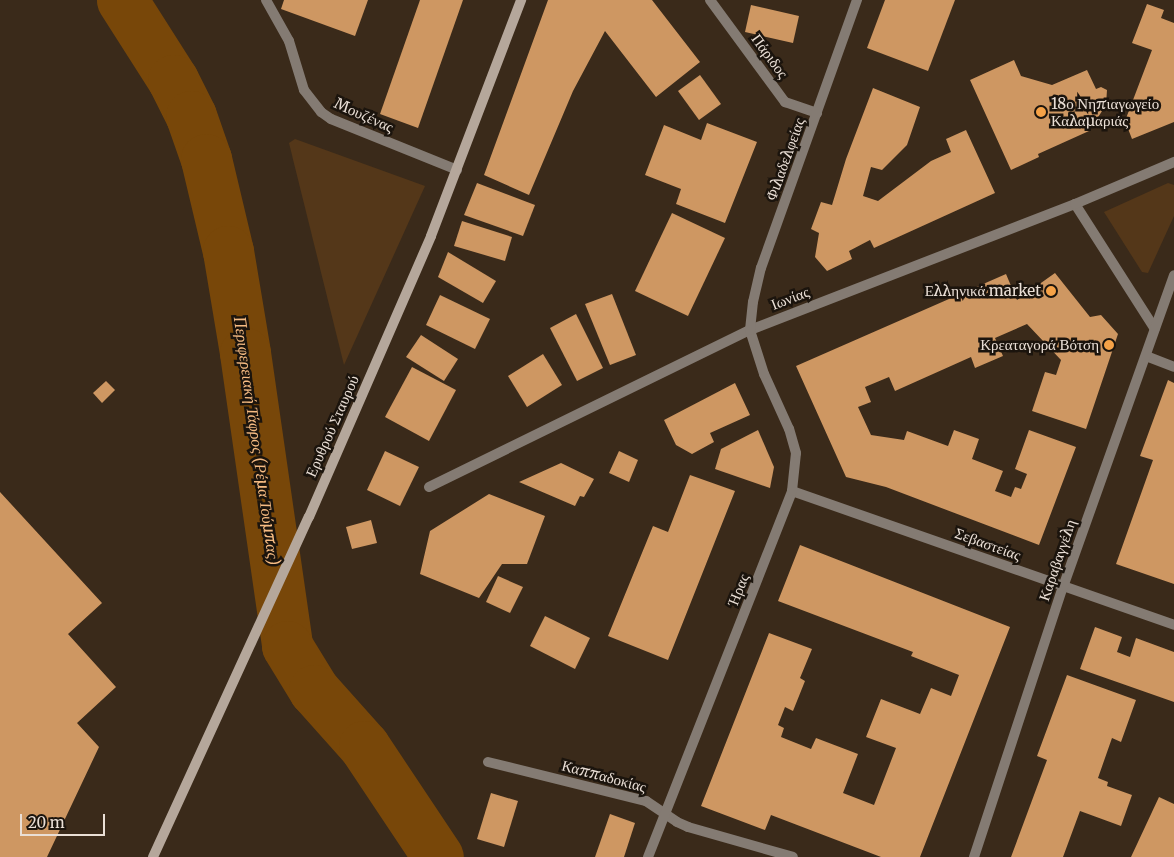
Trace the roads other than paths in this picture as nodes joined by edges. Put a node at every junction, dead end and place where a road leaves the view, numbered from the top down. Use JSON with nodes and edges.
{"nodes":[{"id":1,"x":266,"y":0,"type":"edge"},
{"id":2,"x":521,"y":0,"type":"edge"},
{"id":3,"x":710,"y":0,"type":"edge"},
{"id":4,"x":857,"y":0,"type":"edge"},
{"id":5,"x":817,"y":113,"type":"junction"},
{"id":6,"x":1174,"y":162,"type":"edge"},
{"id":7,"x":457,"y":170,"type":"junction"},
{"id":8,"x":1075,"y":204,"type":"junction"},
{"id":9,"x":1174,"y":275,"type":"edge"},
{"id":10,"x":1155,"y":329,"type":"junction"},
{"id":11,"x":750,"y":330,"type":"junction"},
{"id":12,"x":1146,"y":356,"type":"junction"},
{"id":13,"x":1174,"y":366,"type":"edge"},
{"id":14,"x":428,"y":487,"type":"dead end"},
{"id":15,"x":792,"y":491,"type":"junction"},
{"id":16,"x":1063,"y":587,"type":"junction"},
{"id":17,"x":1174,"y":625,"type":"edge"},
{"id":18,"x":488,"y":762,"type":"dead end"},
{"id":19,"x":664,"y":813,"type":"junction"},
{"id":20,"x":153,"y":857,"type":"edge"},
{"id":21,"x":648,"y":857,"type":"edge"},
{"id":22,"x":793,"y":857,"type":"edge"},
{"id":23,"x":974,"y":857,"type":"edge"}],
"edges":[{"from":1,"to":7,"type":"street","name":"Μουζένας"},
{"from":2,"to":7,"type":"street","name":"Ερυθρού Σταυρού"},
{"from":3,"to":5,"type":"street","name":"Πάριδος"},
{"from":4,"to":5,"type":"street","name":"Φιλαδελφείας"},
{"from":5,"to":11,"type":"street","name":"Φιλαδελφείας"},
{"from":6,"to":8,"type":"street","name":"Ιωνίας"},
{"from":7,"to":20,"type":"street","name":"Ερυθρού Σταυρού"},
{"from":8,"to":10,"type":"street"},
{"from":8,"to":11,"type":"street","name":"Ιωνίας"},
{"from":9,"to":10,"type":"street","name":"Καραβαγγέλη"},
{"from":10,"to":12,"type":"street","name":"Καραβαγγέλη"},
{"from":11,"to":14,"type":"street","name":"Ιωνίας"},
{"from":11,"to":15,"type":"street","name":"Ήρας"},
{"from":12,"to":13,"type":"street"},
{"from":12,"to":16,"type":"street","name":"Καραβαγγέλη"},
{"from":15,"to":16,"type":"street","name":"Σεβαστείας"},
{"from":15,"to":19,"type":"street","name":"Ήρας"},
{"from":16,"to":17,"type":"street","name":"Σεβαστείας"},
{"from":16,"to":23,"type":"street","name":"Καραβαγγέλη"},
{"from":18,"to":19,"type":"street","name":"Καππαδοκίας"},
{"from":19,"to":21,"type":"street","name":"Ήρας"},
{"from":19,"to":22,"type":"street","name":"Καππαδοκίας"}]}
